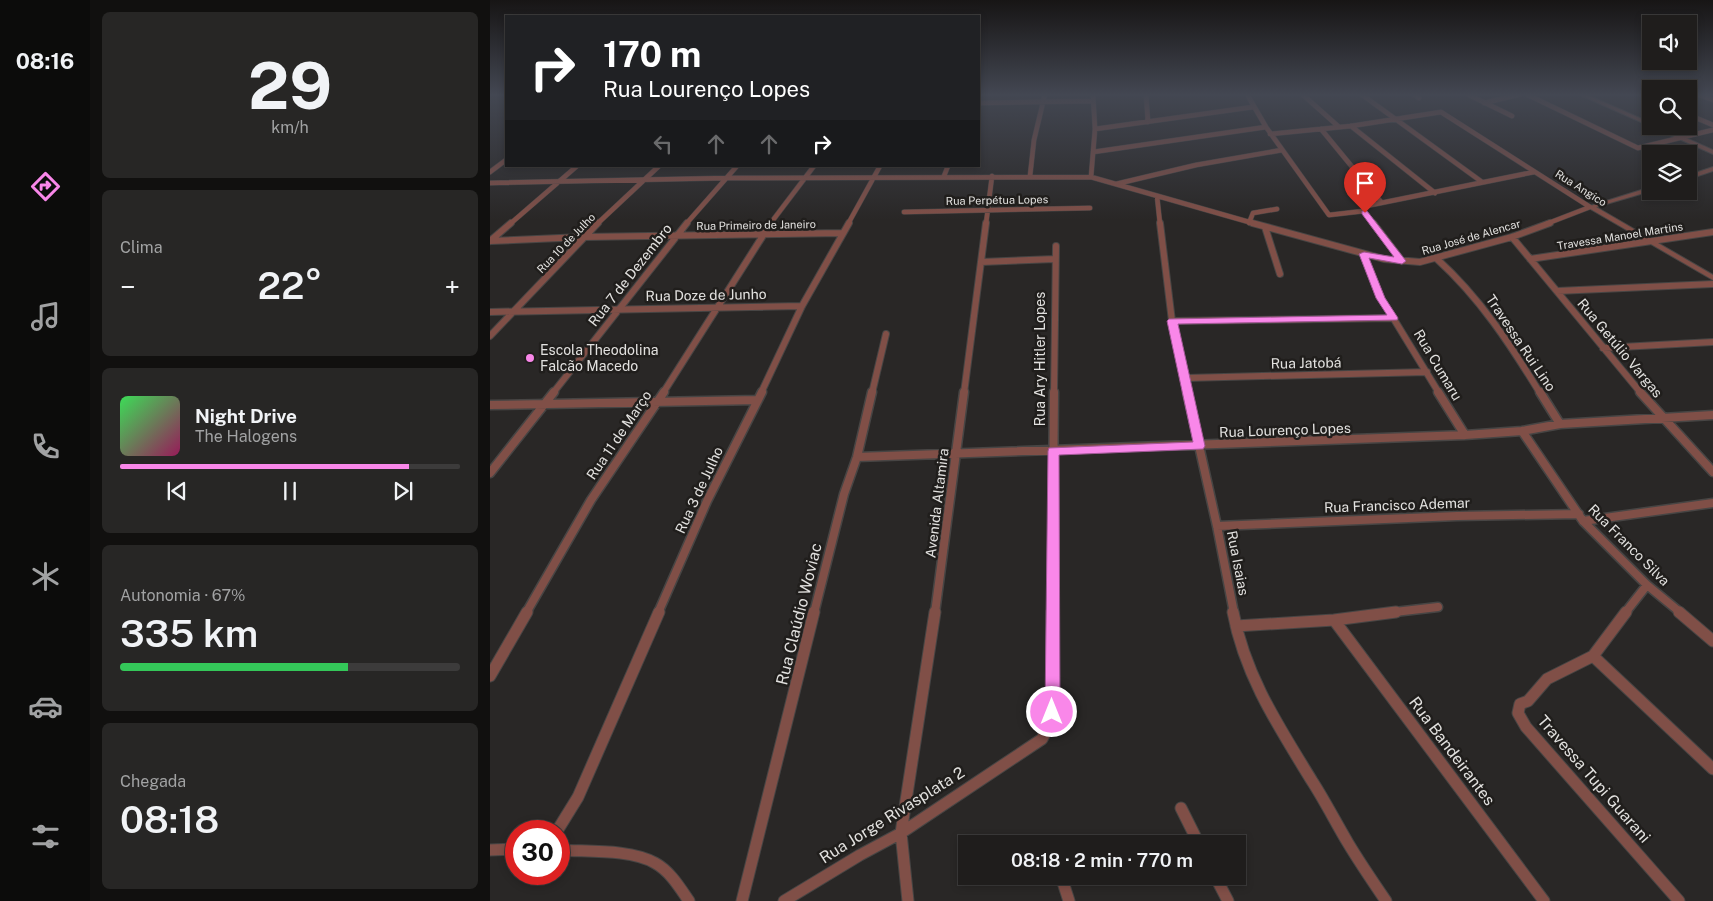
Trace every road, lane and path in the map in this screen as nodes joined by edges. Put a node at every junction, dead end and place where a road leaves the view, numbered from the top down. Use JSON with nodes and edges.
{"nodes":[{"id":1,"x":1035,"y":136,"type":"edge"},
{"id":2,"x":1095,"y":136,"type":"edge"},
{"id":3,"x":1204,"y":136,"type":"edge"},
{"id":4,"x":1272,"y":136,"type":"edge"},
{"id":5,"x":1327,"y":136,"type":"edge"},
{"id":6,"x":1364,"y":136,"type":"edge"},
{"id":7,"x":1420,"y":136,"type":"edge"},
{"id":8,"x":1478,"y":136,"type":"edge"},
{"id":9,"x":1613,"y":136,"type":"edge"},
{"id":10,"x":1676,"y":136,"type":"edge"},
{"id":11,"x":1688,"y":136,"type":"edge"},
{"id":12,"x":1680,"y":138,"type":"junction"},
{"id":13,"x":1282,"y":150,"type":"junction"},
{"id":14,"x":1094,"y":152,"type":"junction"},
{"id":15,"x":1713,"y":152,"type":"edge"},
{"id":16,"x":505,"y":161,"type":"edge"},
{"id":17,"x":576,"y":167,"type":"edge"},
{"id":18,"x":658,"y":167,"type":"edge"},
{"id":19,"x":736,"y":167,"type":"edge"},
{"id":20,"x":813,"y":167,"type":"edge"},
{"id":21,"x":879,"y":167,"type":"edge"},
{"id":22,"x":948,"y":167,"type":"edge"},
{"id":23,"x":1712,"y":170,"type":"edge"},
{"id":24,"x":490,"y":172,"type":"edge"},
{"id":25,"x":1534,"y":172,"type":"junction"},
{"id":26,"x":1697,"y":175,"type":"edge"},
{"id":27,"x":944,"y":176,"type":"junction"},
{"id":28,"x":992,"y":176,"type":"junction"},
{"id":29,"x":1030,"y":176,"type":"junction"},
{"id":30,"x":806,"y":177,"type":"junction"},
{"id":31,"x":873,"y":177,"type":"junction"},
{"id":32,"x":1091,"y":177,"type":"junction"},
{"id":33,"x":727,"y":178,"type":"junction"},
{"id":34,"x":645,"y":180,"type":"junction"},
{"id":35,"x":559,"y":182,"type":"junction"},
{"id":36,"x":1482,"y":182,"type":"junction"},
{"id":37,"x":490,"y":183,"type":"edge"},
{"id":38,"x":1116,"y":184,"type":"junction"},
{"id":39,"x":1642,"y":191,"type":"edge"},
{"id":40,"x":1435,"y":193,"type":"junction"},
{"id":41,"x":1157,"y":196,"type":"junction"},
{"id":42,"x":1381,"y":202,"type":"junction"},
{"id":43,"x":1590,"y":207,"type":"junction"},
{"id":44,"x":1090,"y":208,"type":"dead end"},
{"id":45,"x":1277,"y":209,"type":"dead end"},
{"id":46,"x":986,"y":211,"type":"junction"},
{"id":47,"x":1364,"y":211,"type":"junction"},
{"id":48,"x":904,"y":212,"type":"dead end"},
{"id":49,"x":1248,"y":223,"type":"junction"},
{"id":50,"x":1265,"y":227,"type":"junction"},
{"id":51,"x":1713,"y":232,"type":"edge"},
{"id":52,"x":842,"y":233,"type":"junction"},
{"id":53,"x":676,"y":235,"type":"junction"},
{"id":54,"x":761,"y":235,"type":"junction"},
{"id":55,"x":583,"y":237,"type":"junction"},
{"id":56,"x":1512,"y":237,"type":"junction"},
{"id":57,"x":1647,"y":240,"type":"junction"},
{"id":58,"x":490,"y":241,"type":"edge"},
{"id":59,"x":1056,"y":246,"type":"dead end"},
{"id":60,"x":1364,"y":254,"type":"junction"},
{"id":61,"x":1055,"y":259,"type":"junction"},
{"id":62,"x":1437,"y":259,"type":"junction"},
{"id":63,"x":1530,"y":259,"type":"junction"},
{"id":64,"x":1402,"y":261,"type":"junction"},
{"id":65,"x":981,"y":262,"type":"junction"},
{"id":66,"x":1280,"y":274,"type":"dead end"},
{"id":67,"x":1713,"y":278,"type":"edge"},
{"id":68,"x":1713,"y":284,"type":"edge"},
{"id":69,"x":1556,"y":291,"type":"junction"},
{"id":70,"x":716,"y":306,"type":"junction"},
{"id":71,"x":802,"y":306,"type":"junction"},
{"id":72,"x":618,"y":309,"type":"junction"},
{"id":73,"x":515,"y":311,"type":"junction"},
{"id":74,"x":490,"y":312,"type":"edge"},
{"id":75,"x":1393,"y":318,"type":"junction"},
{"id":76,"x":1172,"y":321,"type":"junction"},
{"id":77,"x":886,"y":334,"type":"dead end"},
{"id":78,"x":490,"y":336,"type":"edge"},
{"id":79,"x":1713,"y":342,"type":"edge"},
{"id":80,"x":1603,"y":348,"type":"junction"},
{"id":81,"x":1427,"y":372,"type":"junction"},
{"id":82,"x":1186,"y":378,"type":"junction"},
{"id":83,"x":758,"y":400,"type":"junction"},
{"id":84,"x":657,"y":402,"type":"junction"},
{"id":85,"x":490,"y":404,"type":"edge"},
{"id":86,"x":543,"y":404,"type":"junction"},
{"id":87,"x":1713,"y":415,"type":"edge"},
{"id":88,"x":1663,"y":418,"type":"junction"},
{"id":89,"x":1560,"y":424,"type":"junction"},
{"id":90,"x":1522,"y":431,"type":"junction"},
{"id":91,"x":1465,"y":435,"type":"junction"},
{"id":92,"x":1199,"y":446,"type":"junction"},
{"id":93,"x":1053,"y":451,"type":"junction"},
{"id":94,"x":957,"y":452,"type":"junction"},
{"id":95,"x":857,"y":457,"type":"junction"},
{"id":96,"x":1713,"y":472,"type":"edge"},
{"id":97,"x":490,"y":473,"type":"edge"},
{"id":98,"x":1713,"y":503,"type":"edge"},
{"id":99,"x":1581,"y":518,"type":"junction"},
{"id":100,"x":1217,"y":526,"type":"junction"},
{"id":101,"x":1647,"y":585,"type":"junction"},
{"id":102,"x":1438,"y":607,"type":"dead end"},
{"id":103,"x":1334,"y":620,"type":"junction"},
{"id":104,"x":1236,"y":626,"type":"junction"},
{"id":105,"x":1713,"y":641,"type":"edge"},
{"id":106,"x":1593,"y":656,"type":"junction"},
{"id":107,"x":490,"y":676,"type":"edge"},
{"id":108,"x":1042,"y":739,"type":"joint"},
{"id":109,"x":1713,"y":769,"type":"edge"},
{"id":110,"x":1181,"y":808,"type":"dead end"},
{"id":111,"x":564,"y":820,"type":"edge"},
{"id":112,"x":901,"y":833,"type":"junction"},
{"id":113,"x":1194,"y":835,"type":"edge"},
{"id":114,"x":505,"y":849,"type":"edge"},
{"id":115,"x":490,"y":850,"type":"edge"},
{"id":116,"x":570,"y":851,"type":"edge"},
{"id":117,"x":1064,"y":885,"type":"edge"},
{"id":118,"x":1220,"y":885,"type":"edge"},
{"id":119,"x":689,"y":901,"type":"edge"},
{"id":120,"x":742,"y":901,"type":"edge"},
{"id":121,"x":784,"y":901,"type":"edge"},
{"id":122,"x":908,"y":901,"type":"edge"},
{"id":123,"x":1069,"y":901,"type":"edge"},
{"id":124,"x":1228,"y":901,"type":"edge"},
{"id":125,"x":1386,"y":901,"type":"edge"},
{"id":126,"x":1544,"y":901,"type":"edge"},
{"id":127,"x":1679,"y":901,"type":"edge"}],
"edges":[{"from":1,"to":29,"type":"street"},
{"from":2,"to":14,"type":"street"},
{"from":3,"to":14,"type":"street"},
{"from":4,"to":13,"type":"street"},
{"from":5,"to":42,"type":"street"},
{"from":6,"to":40,"type":"street"},
{"from":7,"to":36,"type":"street"},
{"from":8,"to":25,"type":"street","name":"Rua Angico"},
{"from":9,"to":12,"type":"street"},
{"from":10,"to":12,"type":"street"},
{"from":11,"to":12,"type":"street"},
{"from":12,"to":15,"type":"street"},
{"from":13,"to":38,"type":"street"},
{"from":13,"to":47,"type":"street"},
{"from":14,"to":32,"type":"street"},
{"from":16,"to":24,"type":"street"},
{"from":17,"to":35,"type":"street"},
{"from":18,"to":34,"type":"street","name":"Rua 10 de Julho"},
{"from":19,"to":33,"type":"street","name":"Rua 7 de Dezembro"},
{"from":20,"to":30,"type":"street","name":"Rua 11 de Março"},
{"from":21,"to":31,"type":"street","name":"Rua 3 de Julho"},
{"from":22,"to":27,"type":"street"},
{"from":23,"to":26,"type":"street"},
{"from":25,"to":36,"type":"street"},
{"from":25,"to":43,"type":"street","name":"Rua Angico"},
{"from":27,"to":28,"type":"street","name":"Rua José de Alencar"},
{"from":27,"to":31,"type":"street","name":"Rua José de Alencar"},
{"from":28,"to":29,"type":"street","name":"Rua José de Alencar"},
{"from":28,"to":46,"type":"street","name":"Avenida Altamira"},
{"from":29,"to":32,"type":"street","name":"Rua José de Alencar"},
{"from":30,"to":31,"type":"street","name":"Rua José de Alencar"},
{"from":30,"to":33,"type":"street","name":"Rua José de Alencar"},
{"from":30,"to":54,"type":"street","name":"Rua 11 de Março"},
{"from":31,"to":52,"type":"street","name":"Rua 3 de Julho"},
{"from":32,"to":38,"type":"street","name":"Rua José de Alencar"},
{"from":33,"to":34,"type":"street","name":"Rua José de Alencar"},
{"from":33,"to":53,"type":"street","name":"Rua 7 de Dezembro"},
{"from":34,"to":35,"type":"street","name":"Rua José de Alencar"},
{"from":34,"to":55,"type":"street","name":"Rua 10 de Julho"},
{"from":35,"to":37,"type":"street","name":"Rua José de Alencar"},
{"from":35,"to":58,"type":"street"},
{"from":36,"to":40,"type":"street"},
{"from":38,"to":41,"type":"street","name":"Rua José de Alencar"},
{"from":39,"to":43,"type":"street","name":"Rua José de Alencar"},
{"from":40,"to":42,"type":"street"},
{"from":41,"to":49,"type":"street","name":"Rua José de Alencar"},
{"from":41,"to":76,"type":"street","name":"Rua Isaias"},
{"from":42,"to":47,"type":"street"},
{"from":43,"to":56,"type":"street","name":"Rua José de Alencar"},
{"from":43,"to":57,"type":"street","name":"Rua Angico"},
{"from":44,"to":46,"type":"street","name":"Rua Perpétua Lopes"},
{"from":45,"to":49,"type":"street"},
{"from":46,"to":48,"type":"street","name":"Rua Perpétua Lopes"},
{"from":46,"to":65,"type":"street","name":"Avenida Altamira"},
{"from":47,"to":64,"type":"street"},
{"from":49,"to":50,"type":"street","name":"Rua José de Alencar"},
{"from":50,"to":60,"type":"street","name":"Rua José de Alencar"},
{"from":50,"to":66,"type":"street"},
{"from":51,"to":57,"type":"street","name":"Travessa Manoel Martins"},
{"from":52,"to":54,"type":"street","name":"Rua Primeiro de Janeiro"},
{"from":52,"to":71,"type":"street","name":"Rua 3 de Julho"},
{"from":53,"to":54,"type":"street","name":"Rua Primeiro de Janeiro"},
{"from":53,"to":55,"type":"street","name":"Rua Primeiro de Janeiro"},
{"from":53,"to":72,"type":"street","name":"Rua 7 de Dezembro"},
{"from":54,"to":70,"type":"street","name":"Rua 11 de Março"},
{"from":55,"to":58,"type":"street","name":"Rua Primeiro de Janeiro"},
{"from":55,"to":73,"type":"street","name":"Rua 10 de Julho"},
{"from":56,"to":62,"type":"street","name":"Rua José de Alencar"},
{"from":56,"to":63,"type":"street","name":"Rua Getúlio Vargas"},
{"from":57,"to":63,"type":"street","name":"Travessa Manoel Martins"},
{"from":57,"to":67,"type":"street","name":"Rua Angico"},
{"from":59,"to":61,"type":"street","name":"Rua Ary Hitler Lopes"},
{"from":60,"to":64,"type":"street","name":"Rua José de Alencar"},
{"from":60,"to":75,"type":"street","name":"Rua Cumaru"},
{"from":61,"to":65,"type":"street"},
{"from":61,"to":93,"type":"street","name":"Rua Ary Hitler Lopes"},
{"from":62,"to":64,"type":"street","name":"Rua José de Alencar"},
{"from":62,"to":89,"type":"street","name":"Travessa Rui Lino"},
{"from":63,"to":69,"type":"street","name":"Rua Getúlio Vargas"},
{"from":65,"to":94,"type":"street","name":"Avenida Altamira"},
{"from":68,"to":69,"type":"street"},
{"from":69,"to":80,"type":"street","name":"Rua Getúlio Vargas"},
{"from":70,"to":71,"type":"street","name":"Rua Doze de Junho"},
{"from":70,"to":72,"type":"street","name":"Rua Doze de Junho"},
{"from":70,"to":84,"type":"street","name":"Rua 11 de Março"},
{"from":71,"to":83,"type":"street","name":"Rua 3 de Julho"},
{"from":72,"to":73,"type":"street","name":"Rua Doze de Junho"},
{"from":72,"to":86,"type":"street","name":"Rua 7 de Dezembro"},
{"from":73,"to":74,"type":"street","name":"Rua Doze de Junho"},
{"from":73,"to":78,"type":"street","name":"Rua 10 de Julho"},
{"from":75,"to":76,"type":"street"},
{"from":75,"to":81,"type":"street","name":"Rua Cumaru"},
{"from":76,"to":82,"type":"street","name":"Rua Isaias"},
{"from":77,"to":95,"type":"street","name":"Rua Claúdio Woviac"},
{"from":79,"to":80,"type":"street"},
{"from":80,"to":88,"type":"street","name":"Rua Getúlio Vargas"},
{"from":81,"to":82,"type":"street","name":"Rua Jatobá"},
{"from":81,"to":91,"type":"street","name":"Rua Cumaru"},
{"from":82,"to":92,"type":"street","name":"Rua Isaias"},
{"from":83,"to":84,"type":"street"},
{"from":83,"to":111,"type":"street","name":"Rua 3 de Julho"},
{"from":84,"to":86,"type":"street"},
{"from":84,"to":107,"type":"street","name":"Rua 11 de Março"},
{"from":85,"to":86,"type":"street"},
{"from":86,"to":97,"type":"street","name":"Rua 7 de Dezembro"},
{"from":87,"to":88,"type":"street","name":"Rua Lourenço Lopes"},
{"from":88,"to":89,"type":"street","name":"Rua Lourenço Lopes"},
{"from":88,"to":96,"type":"street","name":"Rua Getúlio Vargas"},
{"from":89,"to":90,"type":"street","name":"Rua Lourenço Lopes"},
{"from":90,"to":91,"type":"street","name":"Rua Lourenço Lopes"},
{"from":90,"to":99,"type":"street","name":"Rua Franco Silva"},
{"from":91,"to":92,"type":"street","name":"Rua Lourenço Lopes"},
{"from":92,"to":93,"type":"street","name":"Rua Lourenço Lopes"},
{"from":92,"to":100,"type":"street","name":"Rua Isaias"},
{"from":93,"to":94,"type":"street","name":"Rua Lourenço Lopes"},
{"from":93,"to":108,"type":"street","name":"Rua Ary Hitler Lopes"},
{"from":94,"to":95,"type":"street","name":"Rua Lourenço Lopes"},
{"from":94,"to":112,"type":"street","name":"Avenida Altamira"},
{"from":95,"to":120,"type":"street","name":"Rua Claúdio Woviac"},
{"from":98,"to":99,"type":"street","name":"Rua Francisco Ademar"},
{"from":99,"to":100,"type":"street","name":"Rua Francisco Ademar"},
{"from":99,"to":101,"type":"street","name":"Rua Franco Silva"},
{"from":100,"to":104,"type":"street","name":"Rua Isaias"},
{"from":101,"to":105,"type":"street","name":"Rua Franco Silva"},
{"from":101,"to":106,"type":"street"},
{"from":102,"to":103,"type":"street"},
{"from":103,"to":104,"type":"street"},
{"from":103,"to":126,"type":"street","name":"Rua Bandeirantes"},
{"from":104,"to":125,"type":"street","name":"Rua Isaias"},
{"from":106,"to":109,"type":"street"},
{"from":106,"to":127,"type":"street","name":"Travessa Tupi Guarani"},
{"from":108,"to":112,"type":"street","name":"Rua Jorge Rivasplata 2"},
{"from":110,"to":113,"type":"street"},
{"from":112,"to":121,"type":"street","name":"Rua Jorge Rivasplata 2"},
{"from":112,"to":122,"type":"street","name":"Avenida Altamira"},
{"from":114,"to":115,"type":"street"},
{"from":116,"to":119,"type":"street"},
{"from":117,"to":123,"type":"street"},
{"from":118,"to":124,"type":"street"}]}
